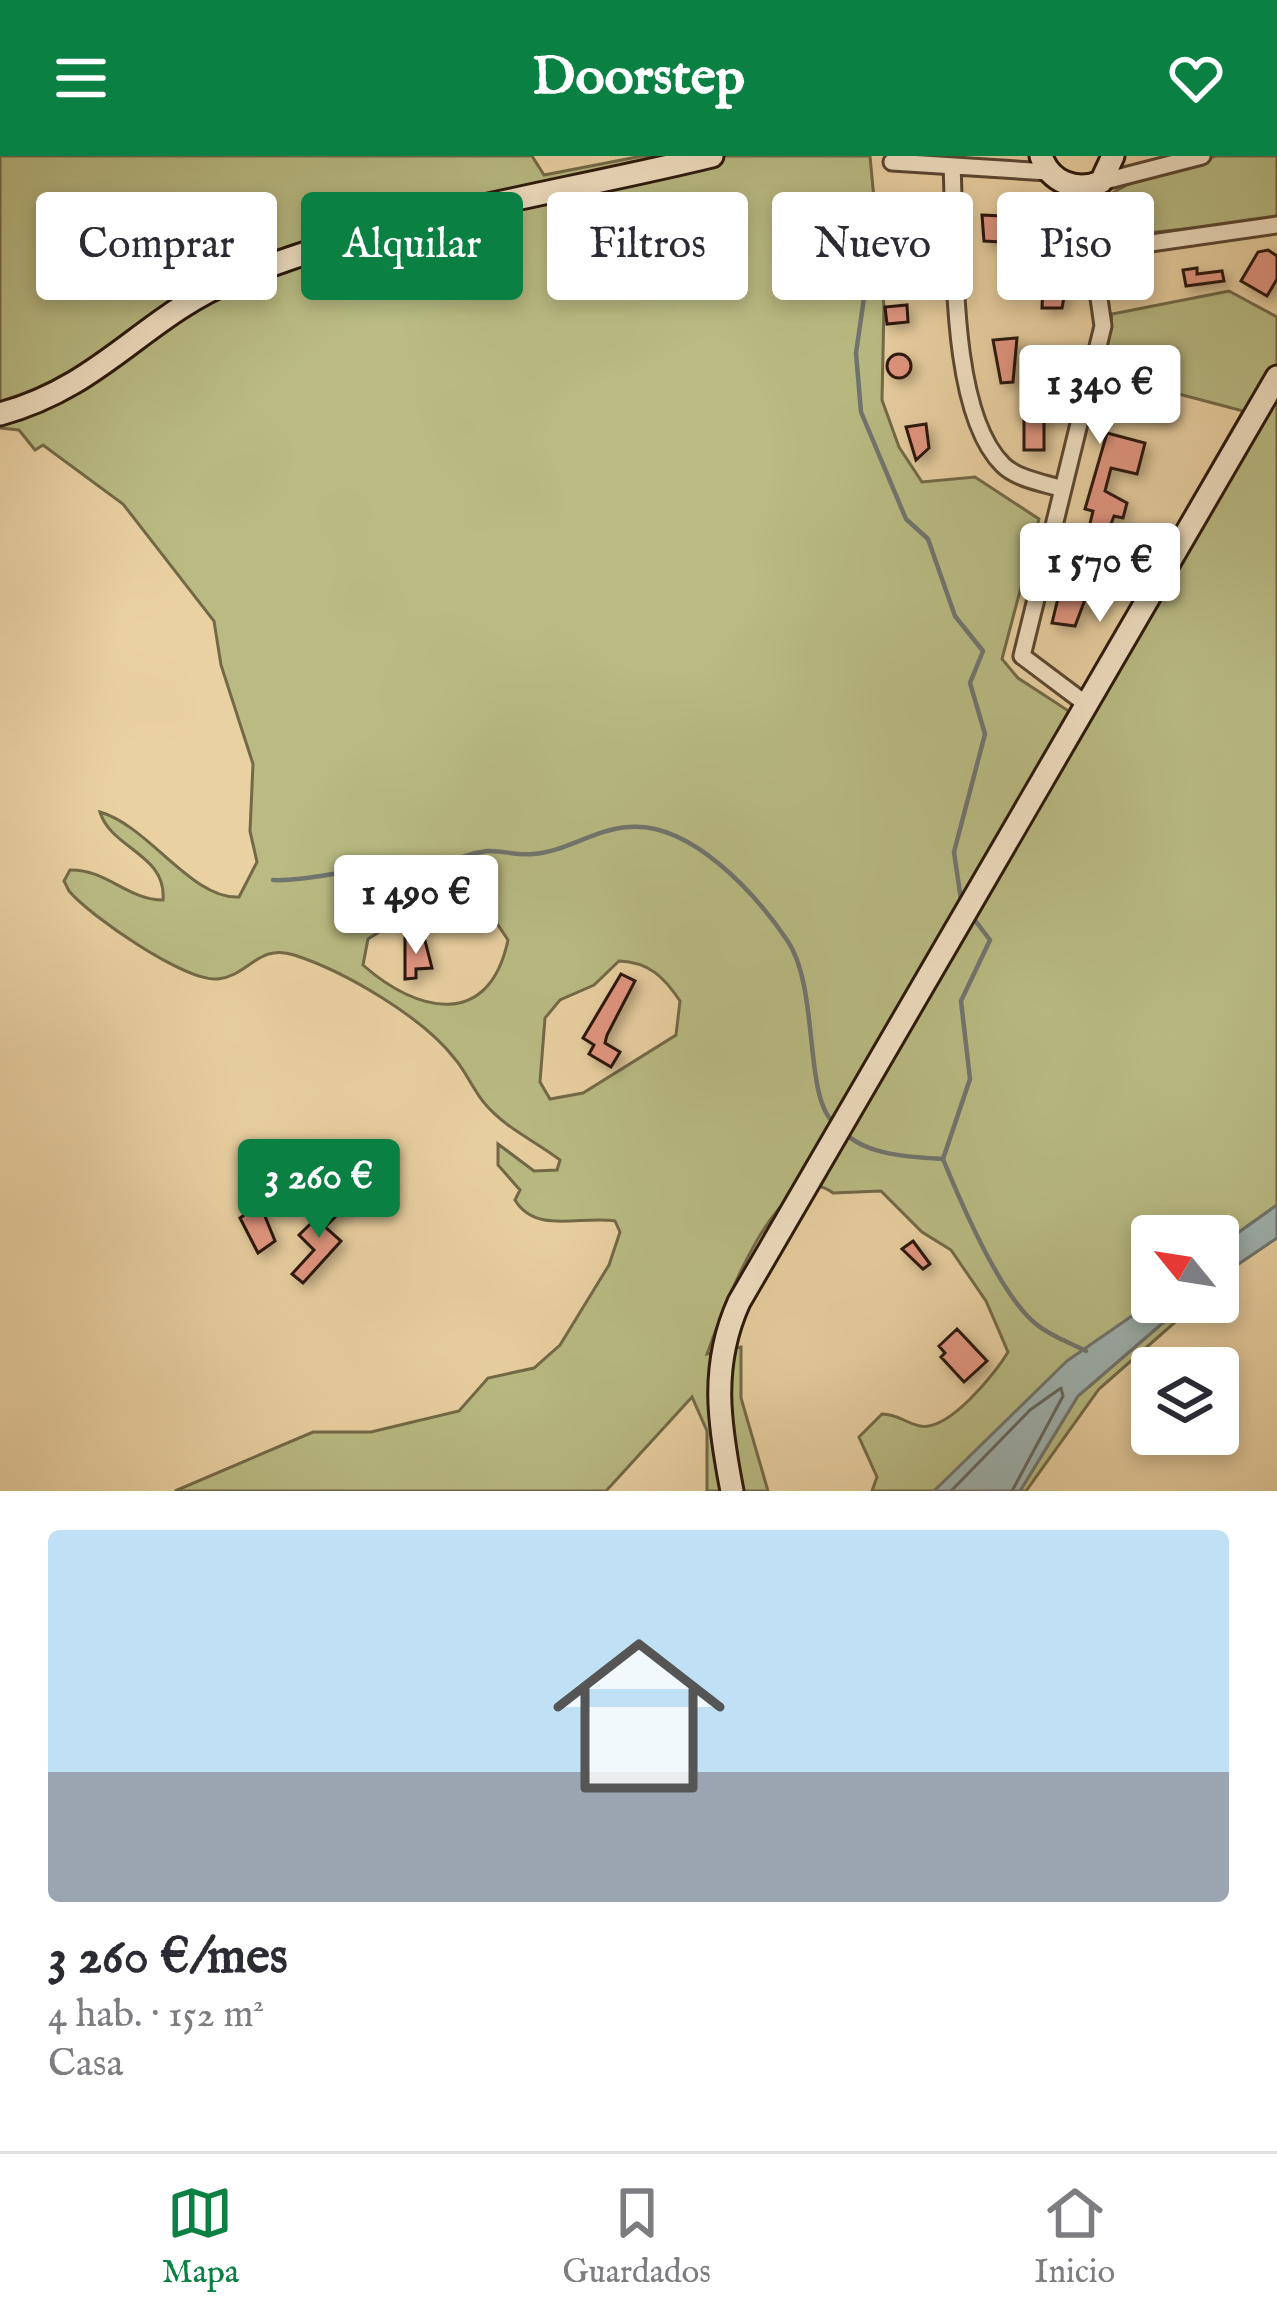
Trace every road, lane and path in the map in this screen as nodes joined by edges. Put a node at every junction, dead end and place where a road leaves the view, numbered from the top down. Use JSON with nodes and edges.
{"nodes":[{"id":1,"x":712,"y":156,"type":"edge"},
{"id":2,"x":1113,"y":156,"type":"edge"},
{"id":3,"x":1202,"y":156,"type":"edge"},
{"id":4,"x":892,"y":162,"type":"dead end"},
{"id":5,"x":1045,"y":164,"type":"edge"},
{"id":6,"x":952,"y":166,"type":"junction"},
{"id":7,"x":1092,"y":184,"type":"junction"},
{"id":8,"x":1092,"y":192,"type":"edge"},
{"id":9,"x":1277,"y":225,"type":"edge"},
{"id":10,"x":1154,"y":243,"type":"edge"},
{"id":11,"x":1100,"y":300,"type":"edge"},
{"id":12,"x":1277,"y":377,"type":"edge"},
{"id":13,"x":0,"y":414,"type":"edge"},
{"id":14,"x":1064,"y":489,"type":"junction"},
{"id":15,"x":1086,"y":704,"type":"junction"},
{"id":16,"x":732,"y":1491,"type":"edge"}],
"edges":[{"from":1,"to":13,"type":"main road"},
{"from":2,"to":7,"type":"main road"},
{"from":3,"to":7,"type":"street"},
{"from":4,"to":6,"type":"street"},
{"from":5,"to":6,"type":"street"},
{"from":5,"to":7,"type":"main road"},
{"from":6,"to":14,"type":"street"},
{"from":7,"to":8,"type":"street"},
{"from":9,"to":10,"type":"street"},
{"from":11,"to":14,"type":"street"},
{"from":12,"to":15,"type":"main road"},
{"from":14,"to":15,"type":"street"},
{"from":15,"to":16,"type":"main road"}]}
